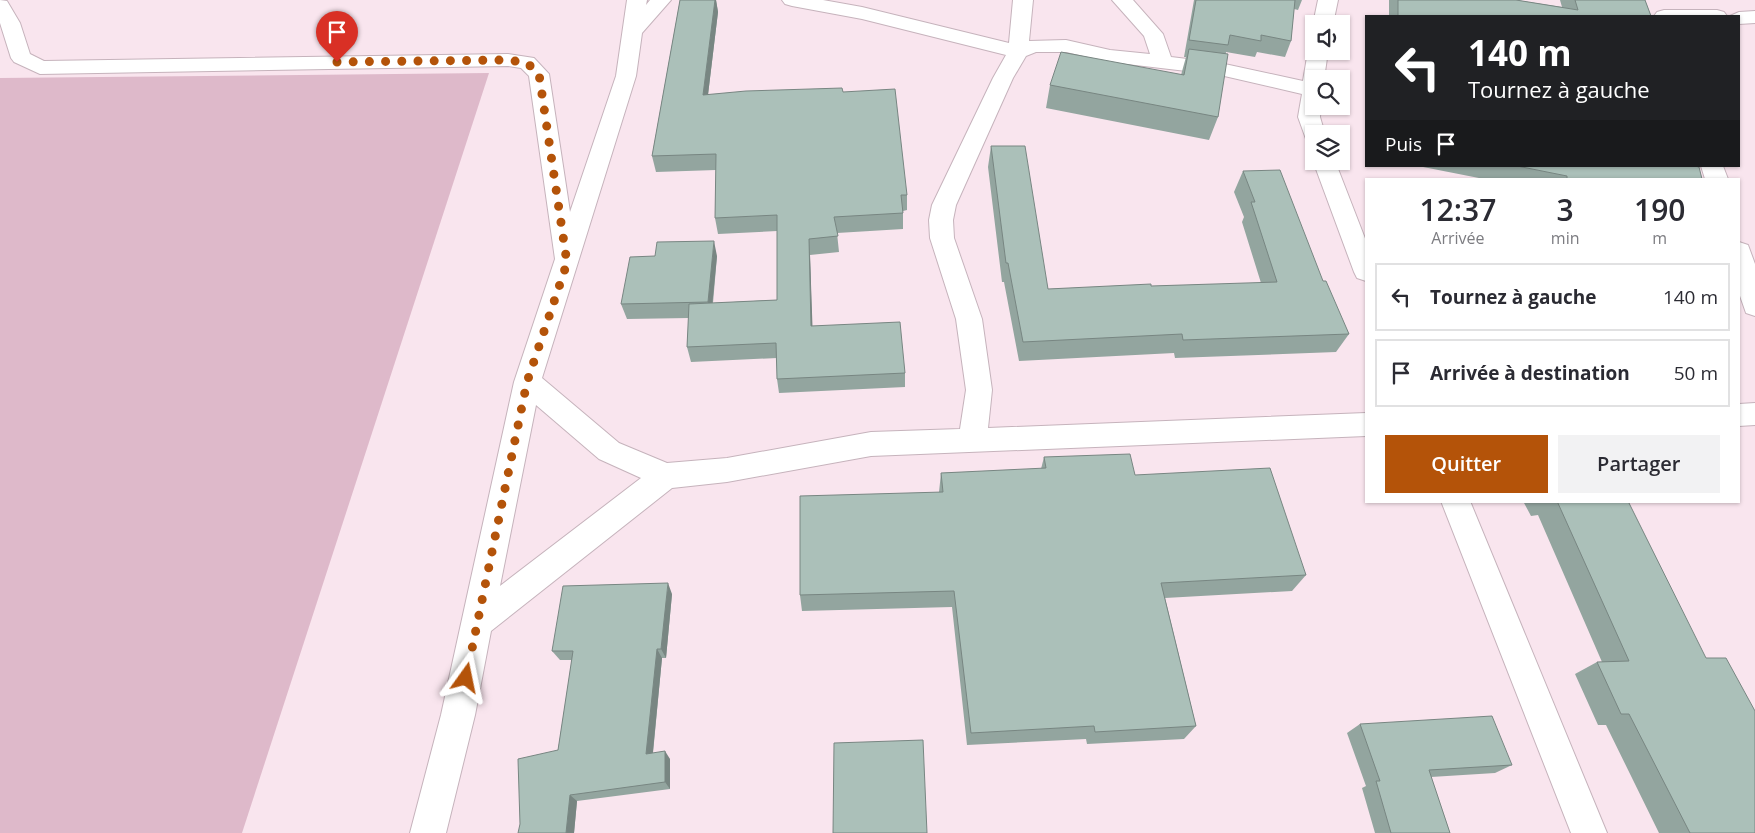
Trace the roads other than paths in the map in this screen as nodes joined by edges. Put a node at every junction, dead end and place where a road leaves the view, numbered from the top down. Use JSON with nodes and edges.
{"nodes":[{"id":1,"x":637,"y":0,"type":"edge"},
{"id":2,"x":661,"y":0,"type":"edge"},
{"id":3,"x":792,"y":0,"type":"edge"},
{"id":4,"x":1023,"y":0,"type":"edge"},
{"id":5,"x":1122,"y":0,"type":"edge"},
{"id":6,"x":1328,"y":0,"type":"edge"},
{"id":7,"x":0,"y":5,"type":"edge"},
{"id":8,"x":1326,"y":15,"type":"edge"},
{"id":9,"x":1755,"y":17,"type":"edge"},
{"id":10,"x":1740,"y":18,"type":"edge"},
{"id":11,"x":632,"y":32,"type":"junction"},
{"id":12,"x":1018,"y":52,"type":"junction"},
{"id":13,"x":1163,"y":64,"type":"junction"},
{"id":14,"x":1305,"y":82,"type":"edge"},
{"id":15,"x":1327,"y":170,"type":"edge"},
{"id":16,"x":1740,"y":254,"type":"edge"},
{"id":17,"x":567,"y":263,"type":"junction"},
{"id":18,"x":1365,"y":269,"type":"edge"},
{"id":19,"x":1755,"y":306,"type":"edge"},
{"id":20,"x":527,"y":382,"type":"junction"},
{"id":21,"x":1755,"y":414,"type":"edge"},
{"id":22,"x":1740,"y":415,"type":"edge"},
{"id":23,"x":1365,"y":425,"type":"edge"},
{"id":24,"x":973,"y":440,"type":"junction"},
{"id":25,"x":666,"y":476,"type":"junction"},
{"id":26,"x":1456,"y":503,"type":"edge"},
{"id":27,"x":478,"y":622,"type":"junction"},
{"id":28,"x":428,"y":833,"type":"edge"},
{"id":29,"x":1589,"y":833,"type":"edge"}],
"edges":[{"from":1,"to":11,"type":"street"},
{"from":2,"to":11,"type":"street"},
{"from":3,"to":12,"type":"street"},
{"from":4,"to":12,"type":"street"},
{"from":5,"to":13,"type":"street"},
{"from":6,"to":8,"type":"street"},
{"from":7,"to":17,"type":"street"},
{"from":9,"to":10,"type":"street"},
{"from":11,"to":17,"type":"street"},
{"from":12,"to":13,"type":"street"},
{"from":12,"to":24,"type":"street"},
{"from":13,"to":14,"type":"street"},
{"from":15,"to":18,"type":"street"},
{"from":16,"to":19,"type":"street"},
{"from":17,"to":20,"type":"street"},
{"from":20,"to":25,"type":"street"},
{"from":20,"to":27,"type":"street"},
{"from":21,"to":22,"type":"street"},
{"from":23,"to":24,"type":"street"},
{"from":24,"to":25,"type":"street"},
{"from":25,"to":27,"type":"street"},
{"from":26,"to":29,"type":"street"},
{"from":27,"to":28,"type":"street"}]}
